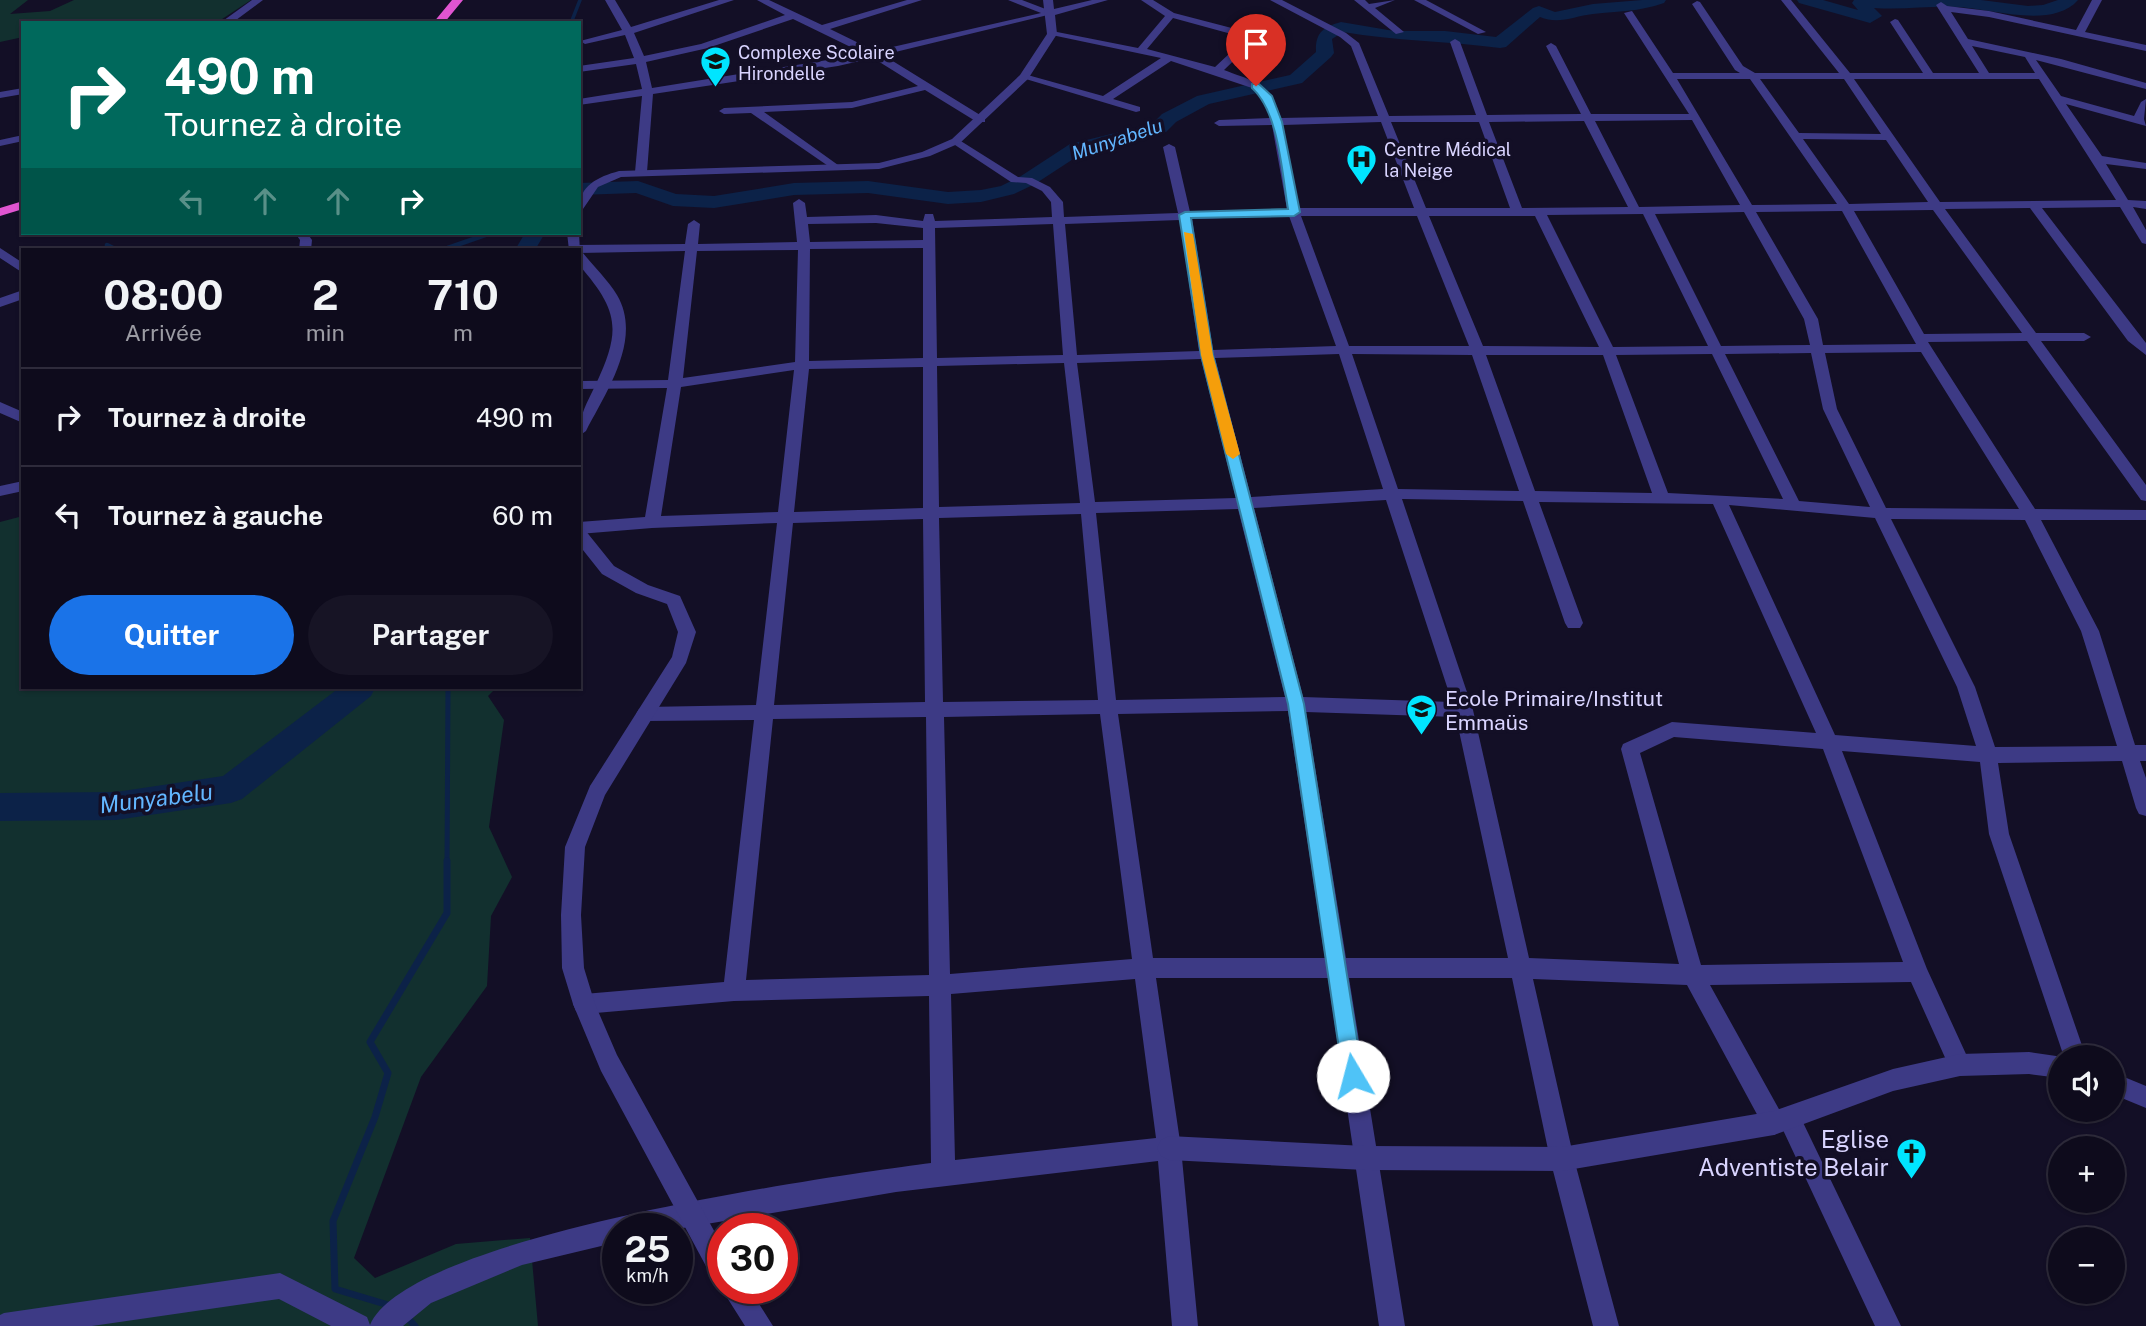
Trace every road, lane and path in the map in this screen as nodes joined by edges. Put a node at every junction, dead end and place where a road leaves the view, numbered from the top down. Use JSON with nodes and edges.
{"nodes":[{"id":1,"x":258,"y":0,"type":"edge"},
{"id":2,"x":458,"y":0,"type":"edge"},
{"id":3,"x":610,"y":0,"type":"edge"},
{"id":4,"x":729,"y":0,"type":"edge"},
{"id":5,"x":762,"y":0,"type":"edge"},
{"id":6,"x":892,"y":0,"type":"edge"},
{"id":7,"x":917,"y":0,"type":"edge"},
{"id":8,"x":1013,"y":0,"type":"edge"},
{"id":9,"x":1048,"y":0,"type":"edge"},
{"id":10,"x":1103,"y":0,"type":"edge"},
{"id":11,"x":1146,"y":0,"type":"edge"},
{"id":12,"x":1275,"y":0,"type":"edge"},
{"id":13,"x":1359,"y":0,"type":"edge"},
{"id":14,"x":1390,"y":0,"type":"edge"},
{"id":15,"x":1419,"y":0,"type":"edge"},
{"id":16,"x":1786,"y":0,"type":"edge"},
{"id":17,"x":2097,"y":0,"type":"edge"},
{"id":18,"x":904,"y":4,"type":"junction"},
{"id":19,"x":1697,"y":4,"type":"dead end"},
{"id":20,"x":1941,"y":4,"type":"edge"},
{"id":21,"x":1368,"y":7,"type":"junction"},
{"id":22,"x":789,"y":9,"type":"junction"},
{"id":23,"x":1051,"y":13,"type":"junction"},
{"id":24,"x":1629,"y":13,"type":"dead end"},
{"id":25,"x":1171,"y":15,"type":"junction"},
{"id":26,"x":228,"y":21,"type":"edge"},
{"id":27,"x":440,"y":21,"type":"edge"},
{"id":28,"x":1895,"y":22,"type":"dead end"},
{"id":29,"x":823,"y":28,"type":"junction"},
{"id":30,"x":629,"y":30,"type":"junction"},
{"id":31,"x":1399,"y":32,"type":"dead end"},
{"id":32,"x":1481,"y":32,"type":"dead end"},
{"id":33,"x":1052,"y":34,"type":"junction"},
{"id":34,"x":1253,"y":36,"type":"junction"},
{"id":35,"x":584,"y":41,"type":"dead end"},
{"id":36,"x":1455,"y":42,"type":"dead end"},
{"id":37,"x":1966,"y":42,"type":"junction"},
{"id":38,"x":1278,"y":43,"type":"dead end"},
{"id":39,"x":2068,"y":44,"type":"junction"},
{"id":40,"x":1551,"y":46,"type":"dead end"},
{"id":41,"x":2146,"y":48,"type":"edge"},
{"id":42,"x":1141,"y":50,"type":"junction"},
{"id":43,"x":875,"y":55,"type":"junction"},
{"id":44,"x":2028,"y":55,"type":"junction"},
{"id":45,"x":1170,"y":57,"type":"junction"},
{"id":46,"x":640,"y":60,"type":"junction"},
{"id":47,"x":581,"y":69,"type":"edge"},
{"id":48,"x":1217,"y":71,"type":"junction"},
{"id":49,"x":1846,"y":75,"type":"junction"},
{"id":50,"x":1929,"y":75,"type":"junction"},
{"id":51,"x":1986,"y":75,"type":"junction"},
{"id":52,"x":1671,"y":76,"type":"junction"},
{"id":53,"x":1753,"y":76,"type":"junction"},
{"id":54,"x":2040,"y":76,"type":"junction"},
{"id":55,"x":1024,"y":78,"type":"junction"},
{"id":56,"x":2146,"y":86,"type":"edge"},
{"id":57,"x":926,"y":87,"type":"junction"},
{"id":58,"x":21,"y":91,"type":"edge"},
{"id":59,"x":647,"y":93,"type":"junction"},
{"id":60,"x":0,"y":95,"type":"edge"},
{"id":61,"x":2056,"y":98,"type":"junction"},
{"id":62,"x":1104,"y":100,"type":"junction"},
{"id":63,"x":581,"y":102,"type":"edge"},
{"id":64,"x":2146,"y":102,"type":"edge"},
{"id":65,"x":1136,"y":109,"type":"dead end"},
{"id":66,"x":754,"y":110,"type":"junction"},
{"id":67,"x":724,"y":111,"type":"dead end"},
{"id":68,"x":1696,"y":117,"type":"junction"},
{"id":69,"x":1483,"y":118,"type":"junction"},
{"id":70,"x":1586,"y":118,"type":"junction"},
{"id":71,"x":1384,"y":119,"type":"junction"},
{"id":72,"x":981,"y":120,"type":"junction"},
{"id":73,"x":1277,"y":122,"type":"junction"},
{"id":74,"x":2142,"y":122,"type":"edge"},
{"id":75,"x":1219,"y":123,"type":"dead end"},
{"id":76,"x":1796,"y":136,"type":"junction"},
{"id":77,"x":21,"y":138,"type":"edge"},
{"id":78,"x":1890,"y":138,"type":"junction"},
{"id":79,"x":956,"y":141,"type":"junction"},
{"id":80,"x":0,"y":143,"type":"edge"},
{"id":81,"x":1170,"y":147,"type":"dead end"},
{"id":82,"x":2098,"y":159,"type":"junction"},
{"id":83,"x":2146,"y":166,"type":"edge"},
{"id":84,"x":834,"y":167,"type":"junction"},
{"id":85,"x":641,"y":172,"type":"junction"},
{"id":86,"x":586,"y":195,"type":"edge"},
{"id":87,"x":799,"y":202,"type":"dead end"},
{"id":88,"x":2125,"y":203,"type":"junction"},
{"id":89,"x":2033,"y":204,"type":"junction"},
{"id":90,"x":1936,"y":205,"type":"junction"},
{"id":91,"x":2146,"y":205,"type":"edge"},
{"id":92,"x":21,"y":206,"type":"edge"},
{"id":93,"x":1844,"y":206,"type":"junction"},
{"id":94,"x":1746,"y":207,"type":"junction"},
{"id":95,"x":1641,"y":210,"type":"junction"},
{"id":96,"x":0,"y":212,"type":"edge"},
{"id":97,"x":1294,"y":212,"type":"junction"},
{"id":98,"x":1517,"y":212,"type":"junction"},
{"id":99,"x":1539,"y":212,"type":"junction"},
{"id":100,"x":1420,"y":214,"type":"junction"},
{"id":101,"x":1185,"y":215,"type":"junction"},
{"id":102,"x":1058,"y":219,"type":"junction"},
{"id":103,"x":802,"y":221,"type":"junction"},
{"id":104,"x":929,"y":221,"type":"junction"},
{"id":105,"x":694,"y":224,"type":"dead end"},
{"id":106,"x":2146,"y":240,"type":"edge"},
{"id":107,"x":928,"y":244,"type":"junction"},
{"id":108,"x":804,"y":245,"type":"junction"},
{"id":109,"x":691,"y":249,"type":"junction"},
{"id":110,"x":581,"y":250,"type":"edge"},
{"id":111,"x":0,"y":252,"type":"edge"},
{"id":112,"x":581,"y":258,"type":"edge"},
{"id":113,"x":21,"y":268,"type":"edge"},
{"id":114,"x":21,"y":294,"type":"edge"},
{"id":115,"x":0,"y":303,"type":"edge"},
{"id":116,"x":2031,"y":337,"type":"junction"},
{"id":117,"x":2084,"y":337,"type":"dead end"},
{"id":118,"x":1922,"y":343,"type":"junction"},
{"id":119,"x":1344,"y":349,"type":"junction"},
{"id":120,"x":1819,"y":350,"type":"junction"},
{"id":121,"x":1608,"y":351,"type":"junction"},
{"id":122,"x":1716,"y":351,"type":"junction"},
{"id":123,"x":2146,"y":351,"type":"edge"},
{"id":124,"x":1478,"y":352,"type":"junction"},
{"id":125,"x":1207,"y":355,"type":"junction"},
{"id":126,"x":1070,"y":359,"type":"junction"},
{"id":127,"x":929,"y":363,"type":"junction"},
{"id":128,"x":802,"y":365,"type":"junction"},
{"id":129,"x":675,"y":384,"type":"junction"},
{"id":130,"x":581,"y":385,"type":"edge"},
{"id":131,"x":601,"y":385,"type":"junction"},
{"id":132,"x":0,"y":407,"type":"edge"},
{"id":133,"x":21,"y":417,"type":"edge"},
{"id":134,"x":581,"y":427,"type":"edge"},
{"id":135,"x":21,"y":486,"type":"edge"},
{"id":136,"x":0,"y":491,"type":"edge"},
{"id":137,"x":1393,"y":494,"type":"junction"},
{"id":138,"x":1528,"y":494,"type":"junction"},
{"id":139,"x":2146,"y":496,"type":"edge"},
{"id":140,"x":1662,"y":498,"type":"junction"},
{"id":141,"x":1718,"y":499,"type":"junction"},
{"id":142,"x":1245,"y":503,"type":"junction"},
{"id":143,"x":1793,"y":504,"type":"junction"},
{"id":144,"x":1088,"y":506,"type":"junction"},
{"id":145,"x":931,"y":513,"type":"junction"},
{"id":146,"x":1880,"y":513,"type":"junction"},
{"id":147,"x":2146,"y":515,"type":"edge"},
{"id":148,"x":2031,"y":516,"type":"junction"},
{"id":149,"x":784,"y":517,"type":"junction"},
{"id":150,"x":652,"y":522,"type":"junction"},
{"id":151,"x":581,"y":528,"type":"edge"},
{"id":152,"x":581,"y":536,"type":"edge"},
{"id":153,"x":1574,"y":623,"type":"dead end"},
{"id":154,"x":1296,"y":704,"type":"junction"},
{"id":155,"x":1108,"y":707,"type":"junction"},
{"id":156,"x":1464,"y":710,"type":"junction"},
{"id":157,"x":934,"y":711,"type":"junction"},
{"id":158,"x":765,"y":712,"type":"junction"},
{"id":159,"x":645,"y":714,"type":"junction"},
{"id":160,"x":1829,"y":741,"type":"junction"},
{"id":161,"x":2138,"y":753,"type":"edge"},
{"id":162,"x":1987,"y":755,"type":"junction"},
{"id":163,"x":2146,"y":808,"type":"edge"},
{"id":164,"x":1338,"y":967,"type":"junction"},
{"id":165,"x":1144,"y":968,"type":"junction"},
{"id":166,"x":1521,"y":968,"type":"junction"},
{"id":167,"x":1917,"y":972,"type":"junction"},
{"id":168,"x":1693,"y":975,"type":"junction"},
{"id":169,"x":941,"y":985,"type":"junction"},
{"id":170,"x":734,"y":991,"type":"junction"},
{"id":171,"x":584,"y":1004,"type":"junction"},
{"id":172,"x":2071,"y":1045,"type":"edge"},
{"id":173,"x":1960,"y":1065,"type":"junction"},
{"id":174,"x":2048,"y":1065,"type":"edge"},
{"id":175,"x":2125,"y":1088,"type":"edge"},
{"id":176,"x":2146,"y":1097,"type":"edge"},
{"id":177,"x":1782,"y":1120,"type":"junction"},
{"id":178,"x":1169,"y":1148,"type":"junction"},
{"id":179,"x":1365,"y":1158,"type":"junction"},
{"id":180,"x":1562,"y":1159,"type":"junction"},
{"id":181,"x":943,"y":1172,"type":"junction"},
{"id":182,"x":689,"y":1213,"type":"edge"},
{"id":183,"x":693,"y":1214,"type":"edge"},
{"id":184,"x":693,"y":1219,"type":"edge"},
{"id":185,"x":602,"y":1234,"type":"edge"},
{"id":186,"x":707,"y":1244,"type":"edge"},
{"id":187,"x":745,"y":1304,"type":"edge"},
{"id":188,"x":386,"y":1325,"type":"edge"},
{"id":189,"x":4,"y":1326,"type":"edge"},
{"id":190,"x":358,"y":1326,"type":"edge"},
{"id":191,"x":760,"y":1326,"type":"edge"},
{"id":192,"x":1185,"y":1326,"type":"edge"},
{"id":193,"x":1392,"y":1326,"type":"edge"},
{"id":194,"x":1606,"y":1326,"type":"edge"},
{"id":195,"x":1888,"y":1326,"type":"edge"}],
"edges":[{"from":1,"to":26,"type":"street"},
{"from":2,"to":27,"type":"highway"},
{"from":3,"to":30,"type":"street"},
{"from":4,"to":30,"type":"street"},
{"from":5,"to":22,"type":"street"},
{"from":6,"to":18,"type":"street"},
{"from":7,"to":18,"type":"street"},
{"from":8,"to":23,"type":"street"},
{"from":9,"to":23,"type":"street"},
{"from":10,"to":23,"type":"street"},
{"from":11,"to":25,"type":"street"},
{"from":12,"to":71,"type":"street"},
{"from":13,"to":21,"type":"street"},
{"from":14,"to":21,"type":"street"},
{"from":15,"to":32,"type":"street"},
{"from":16,"to":49,"type":"street"},
{"from":17,"to":39,"type":"street"},
{"from":18,"to":29,"type":"street"},
{"from":19,"to":53,"type":"street"},
{"from":20,"to":37,"type":"street"},
{"from":20,"to":39,"type":"street"},
{"from":21,"to":31,"type":"street"},
{"from":22,"to":29,"type":"street"},
{"from":22,"to":46,"type":"street"},
{"from":23,"to":33,"type":"street"},
{"from":23,"to":43,"type":"street"},
{"from":24,"to":52,"type":"street"},
{"from":25,"to":34,"type":"street"},
{"from":25,"to":42,"type":"street"},
{"from":28,"to":50,"type":"street"},
{"from":29,"to":43,"type":"street"},
{"from":30,"to":35,"type":"street"},
{"from":30,"to":46,"type":"street"},
{"from":33,"to":42,"type":"street"},
{"from":33,"to":55,"type":"street"},
{"from":34,"to":38,"type":"street"},
{"from":34,"to":48,"type":"street"},
{"from":36,"to":69,"type":"street"},
{"from":37,"to":44,"type":"street"},
{"from":37,"to":51,"type":"street"},
{"from":39,"to":41,"type":"street"},
{"from":39,"to":44,"type":"street"},
{"from":39,"to":56,"type":"street"},
{"from":40,"to":70,"type":"street"},
{"from":42,"to":45,"type":"street"},
{"from":43,"to":57,"type":"street"},
{"from":43,"to":59,"type":"street"},
{"from":44,"to":54,"type":"street"},
{"from":45,"to":48,"type":"street"},
{"from":45,"to":62,"type":"street"},
{"from":46,"to":47,"type":"street"},
{"from":46,"to":59,"type":"street"},
{"from":48,"to":73,"type":"street"},
{"from":49,"to":50,"type":"street"},
{"from":49,"to":53,"type":"street"},
{"from":49,"to":78,"type":"street"},
{"from":50,"to":51,"type":"street"},
{"from":51,"to":54,"type":"street"},
{"from":52,"to":53,"type":"street"},
{"from":52,"to":68,"type":"street"},
{"from":53,"to":76,"type":"street"},
{"from":54,"to":61,"type":"street"},
{"from":55,"to":62,"type":"street"},
{"from":55,"to":72,"type":"street"},
{"from":57,"to":66,"type":"street"},
{"from":57,"to":72,"type":"street"},
{"from":58,"to":60,"type":"street"},
{"from":59,"to":63,"type":"street"},
{"from":59,"to":85,"type":"street"},
{"from":61,"to":74,"type":"street"},
{"from":61,"to":82,"type":"street"},
{"from":62,"to":65,"type":"street"},
{"from":64,"to":74,"type":"street"},
{"from":66,"to":67,"type":"street"},
{"from":66,"to":84,"type":"street"},
{"from":68,"to":70,"type":"street"},
{"from":68,"to":94,"type":"street"},
{"from":69,"to":70,"type":"street"},
{"from":69,"to":71,"type":"street"},
{"from":69,"to":98,"type":"street"},
{"from":70,"to":95,"type":"street"},
{"from":71,"to":73,"type":"street"},
{"from":71,"to":100,"type":"street"},
{"from":72,"to":79,"type":"street"},
{"from":73,"to":75,"type":"street"},
{"from":73,"to":97,"type":"street"},
{"from":76,"to":78,"type":"street"},
{"from":76,"to":93,"type":"street"},
{"from":77,"to":80,"type":"street"},
{"from":78,"to":90,"type":"street"},
{"from":79,"to":84,"type":"street"},
{"from":79,"to":102,"type":"street"},
{"from":81,"to":101,"type":"street"},
{"from":82,"to":83,"type":"street"},
{"from":82,"to":88,"type":"street"},
{"from":84,"to":85,"type":"street"},
{"from":85,"to":86,"type":"street"},
{"from":87,"to":103,"type":"street"},
{"from":88,"to":89,"type":"street"},
{"from":88,"to":91,"type":"street"},
{"from":88,"to":106,"type":"street"},
{"from":89,"to":90,"type":"street"},
{"from":89,"to":123,"type":"street"},
{"from":90,"to":93,"type":"street"},
{"from":90,"to":116,"type":"street"},
{"from":92,"to":96,"type":"highway"},
{"from":93,"to":94,"type":"street"},
{"from":93,"to":118,"type":"street"},
{"from":94,"to":95,"type":"street"},
{"from":94,"to":120,"type":"street"},
{"from":95,"to":99,"type":"street"},
{"from":95,"to":122,"type":"street"},
{"from":97,"to":100,"type":"street"},
{"from":97,"to":101,"type":"street"},
{"from":97,"to":119,"type":"street"},
{"from":98,"to":99,"type":"street"},
{"from":98,"to":100,"type":"street"},
{"from":99,"to":121,"type":"street"},
{"from":100,"to":124,"type":"street"},
{"from":101,"to":102,"type":"street"},
{"from":101,"to":125,"type":"street"},
{"from":102,"to":104,"type":"street"},
{"from":102,"to":126,"type":"street"},
{"from":103,"to":104,"type":"street"},
{"from":103,"to":108,"type":"street"},
{"from":104,"to":107,"type":"street"},
{"from":105,"to":109,"type":"street"},
{"from":107,"to":108,"type":"street"},
{"from":107,"to":127,"type":"street"},
{"from":108,"to":109,"type":"street"},
{"from":108,"to":128,"type":"street"},
{"from":109,"to":110,"type":"street"},
{"from":109,"to":129,"type":"street"},
{"from":111,"to":113,"type":"street"},
{"from":112,"to":131,"type":"street"},
{"from":114,"to":115,"type":"street"},
{"from":116,"to":117,"type":"street"},
{"from":116,"to":118,"type":"street"},
{"from":116,"to":139,"type":"street"},
{"from":118,"to":120,"type":"street"},
{"from":118,"to":148,"type":"street"},
{"from":119,"to":124,"type":"street"},
{"from":119,"to":125,"type":"street"},
{"from":119,"to":137,"type":"street"},
{"from":120,"to":122,"type":"street"},
{"from":120,"to":146,"type":"street"},
{"from":121,"to":122,"type":"street"},
{"from":121,"to":124,"type":"street"},
{"from":121,"to":140,"type":"street"},
{"from":122,"to":143,"type":"street"},
{"from":124,"to":138,"type":"street"},
{"from":125,"to":126,"type":"street"},
{"from":125,"to":142,"type":"street"},
{"from":126,"to":127,"type":"street"},
{"from":126,"to":144,"type":"street"},
{"from":127,"to":128,"type":"street"},
{"from":127,"to":145,"type":"street"},
{"from":128,"to":129,"type":"street"},
{"from":128,"to":149,"type":"street"},
{"from":129,"to":131,"type":"street"},
{"from":129,"to":150,"type":"street"},
{"from":130,"to":131,"type":"street"},
{"from":131,"to":134,"type":"street"},
{"from":132,"to":133,"type":"street"},
{"from":135,"to":136,"type":"street"},
{"from":137,"to":138,"type":"street"},
{"from":137,"to":142,"type":"street"},
{"from":137,"to":156,"type":"street"},
{"from":138,"to":140,"type":"street"},
{"from":138,"to":153,"type":"street"},
{"from":140,"to":141,"type":"street"},
{"from":141,"to":143,"type":"street"},
{"from":141,"to":160,"type":"street"},
{"from":142,"to":144,"type":"street"},
{"from":142,"to":154,"type":"street"},
{"from":143,"to":146,"type":"street"},
{"from":144,"to":145,"type":"street"},
{"from":144,"to":155,"type":"street"},
{"from":145,"to":149,"type":"street"},
{"from":145,"to":157,"type":"street"},
{"from":146,"to":148,"type":"street"},
{"from":146,"to":162,"type":"street"},
{"from":147,"to":148,"type":"street"},
{"from":148,"to":161,"type":"street"},
{"from":149,"to":150,"type":"street"},
{"from":149,"to":158,"type":"street"},
{"from":150,"to":151,"type":"street"},
{"from":152,"to":159,"type":"street"},
{"from":154,"to":155,"type":"street"},
{"from":154,"to":156,"type":"street"},
{"from":154,"to":164,"type":"street"},
{"from":155,"to":157,"type":"street"},
{"from":155,"to":165,"type":"street"},
{"from":156,"to":166,"type":"street"},
{"from":157,"to":158,"type":"street"},
{"from":157,"to":169,"type":"street"},
{"from":158,"to":159,"type":"street"},
{"from":158,"to":170,"type":"street"},
{"from":159,"to":171,"type":"street"},
{"from":160,"to":162,"type":"street"},
{"from":160,"to":167,"type":"street"},
{"from":160,"to":168,"type":"street"},
{"from":161,"to":162,"type":"street"},
{"from":161,"to":163,"type":"street"},
{"from":162,"to":172,"type":"street"},
{"from":164,"to":165,"type":"street"},
{"from":164,"to":166,"type":"street"},
{"from":164,"to":179,"type":"street"},
{"from":165,"to":169,"type":"street"},
{"from":165,"to":178,"type":"street"},
{"from":166,"to":168,"type":"street"},
{"from":166,"to":180,"type":"street"},
{"from":167,"to":168,"type":"street"},
{"from":167,"to":173,"type":"street"},
{"from":168,"to":177,"type":"street"},
{"from":169,"to":170,"type":"street"},
{"from":169,"to":181,"type":"street"},
{"from":170,"to":171,"type":"street"},
{"from":171,"to":182,"type":"street"},
{"from":173,"to":174,"type":"street"},
{"from":173,"to":177,"type":"street"},
{"from":175,"to":176,"type":"street"},
{"from":177,"to":180,"type":"street"},
{"from":177,"to":195,"type":"street"},
{"from":178,"to":179,"type":"street"},
{"from":178,"to":181,"type":"street"},
{"from":178,"to":192,"type":"street"},
{"from":179,"to":180,"type":"street"},
{"from":179,"to":193,"type":"street"},
{"from":180,"to":194,"type":"street"},
{"from":181,"to":183,"type":"street"},
{"from":184,"to":186,"type":"street"},
{"from":185,"to":188,"type":"street"},
{"from":187,"to":191,"type":"street"},
{"from":189,"to":190,"type":"street"}]}
